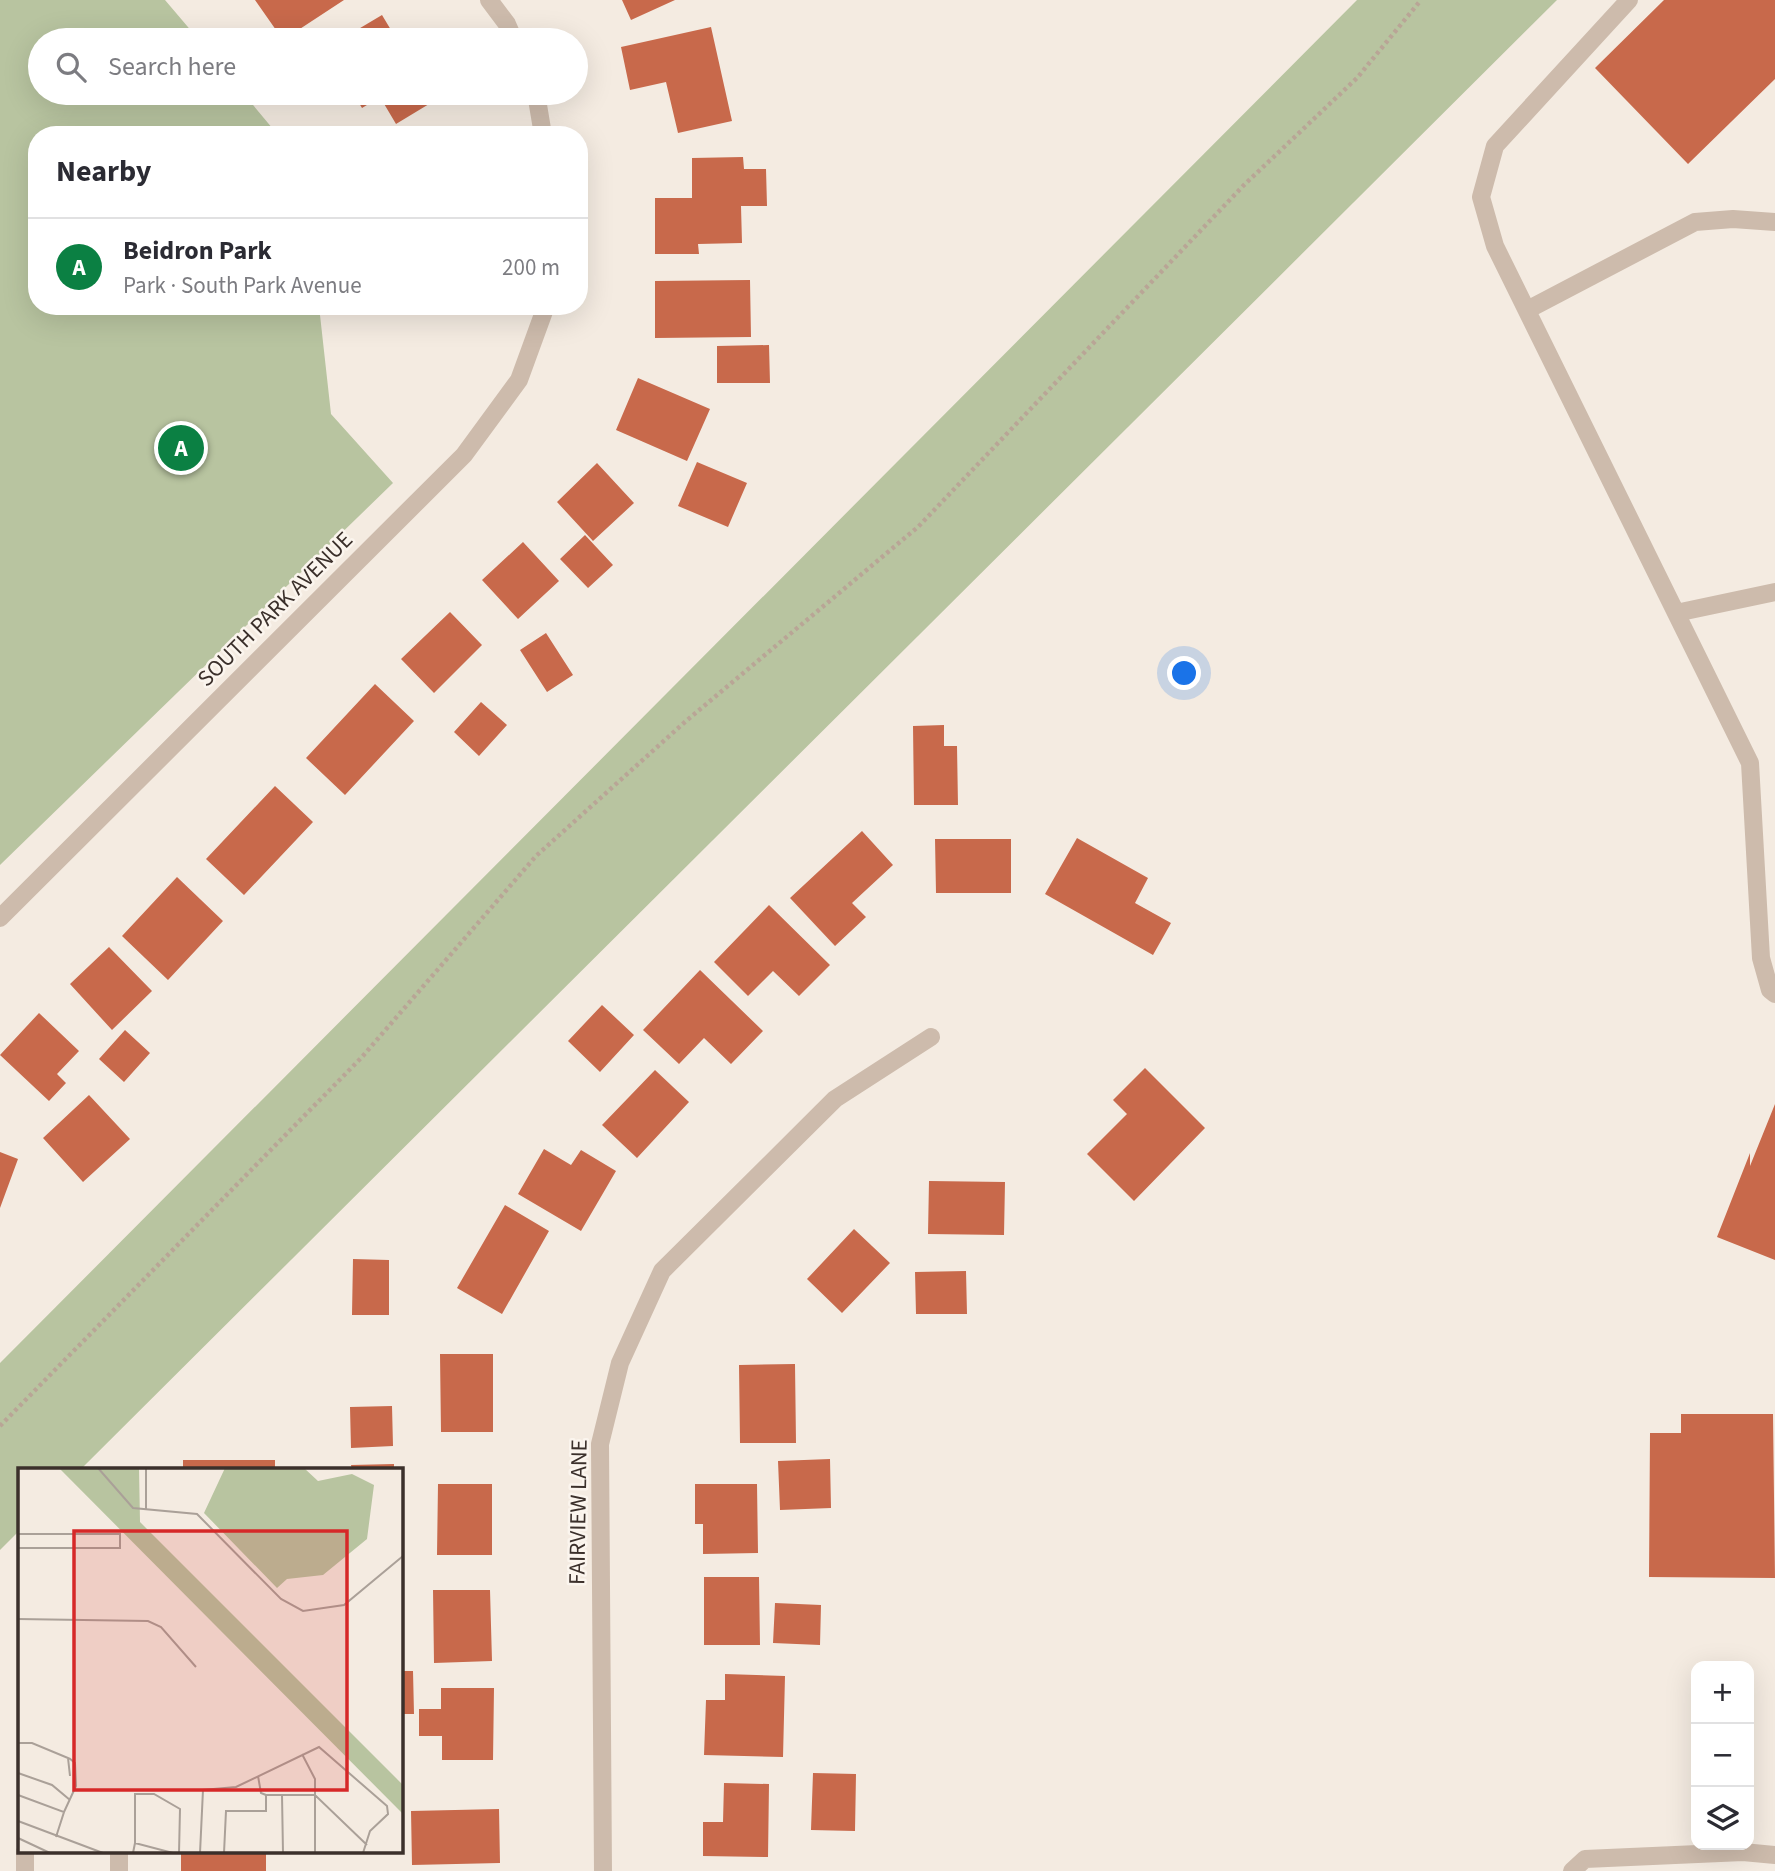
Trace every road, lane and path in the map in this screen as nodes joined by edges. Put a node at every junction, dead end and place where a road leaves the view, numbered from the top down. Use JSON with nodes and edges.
{"nodes":[{"id":1,"x":489,"y":0,"type":"edge"},
{"id":2,"x":1420,"y":0,"type":"edge"},
{"id":3,"x":1629,"y":0,"type":"edge"},
{"id":4,"x":509,"y":28,"type":"edge"},
{"id":5,"x":538,"y":105,"type":"edge"},
{"id":6,"x":542,"y":126,"type":"edge"},
{"id":7,"x":1775,"y":222,"type":"edge"},
{"id":8,"x":1527,"y":310,"type":"junction"},
{"id":9,"x":544,"y":315,"type":"edge"},
{"id":10,"x":1775,"y":592,"type":"edge"},
{"id":11,"x":1676,"y":613,"type":"junction"},
{"id":12,"x":0,"y":918,"type":"edge"},
{"id":13,"x":1775,"y":994,"type":"edge"},
{"id":14,"x":931,"y":1037,"type":"dead end"},
{"id":15,"x":0,"y":1426,"type":"edge"},
{"id":16,"x":1775,"y":1855,"type":"edge"},
{"id":17,"x":603,"y":1871,"type":"edge"},
{"id":18,"x":1572,"y":1871,"type":"edge"}],
"edges":[{"from":1,"to":4,"type":"street"},
{"from":2,"to":15,"type":"path"},
{"from":3,"to":8,"type":"street"},
{"from":5,"to":6,"type":"street"},
{"from":7,"to":8,"type":"street"},
{"from":8,"to":11,"type":"street"},
{"from":9,"to":12,"type":"street","name":"SOUTH PARK AVENUE"},
{"from":10,"to":11,"type":"street"},
{"from":11,"to":13,"type":"street"},
{"from":14,"to":17,"type":"street","name":"FAIRVIEW LANE"},
{"from":16,"to":18,"type":"street"}]}
